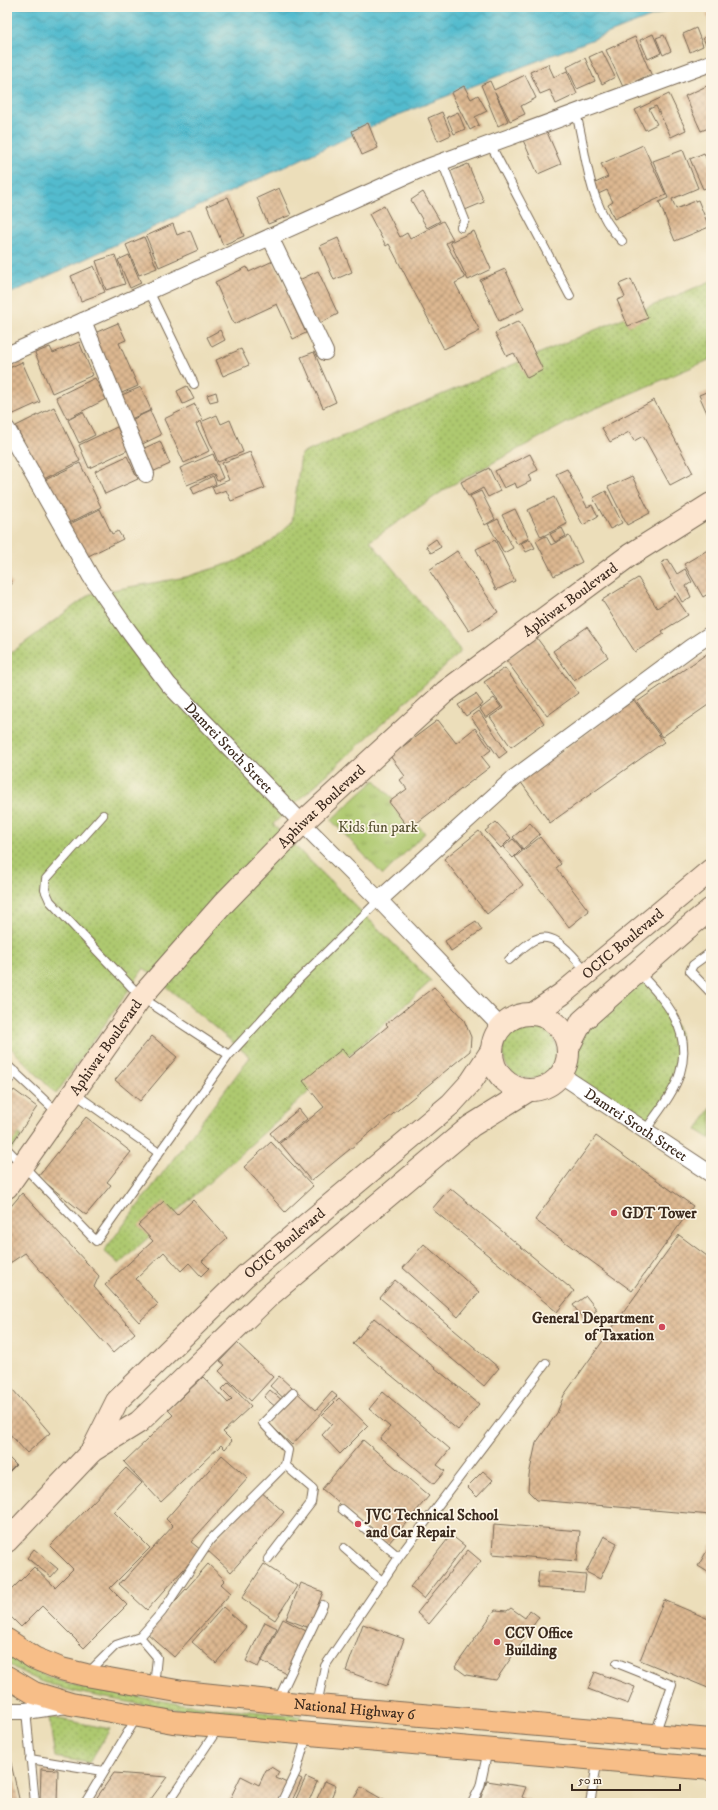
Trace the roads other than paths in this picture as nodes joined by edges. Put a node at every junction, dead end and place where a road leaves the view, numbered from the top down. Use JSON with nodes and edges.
{"nodes":[{"id":1,"x":711,"y":63,"type":"edge"},
{"id":2,"x":576,"y":113,"type":"junction"},
{"id":3,"x":490,"y":144,"type":"junction"},
{"id":4,"x":442,"y":162,"type":"junction"},
{"id":5,"x":461,"y":227,"type":"dead end"},
{"id":6,"x":270,"y":237,"type":"junction"},
{"id":7,"x":622,"y":241,"type":"dead end"},
{"id":8,"x":149,"y":291,"type":"junction"},
{"id":9,"x":570,"y":296,"type":"dead end"},
{"id":10,"x":82,"y":321,"type":"junction"},
{"id":11,"x":326,"y":352,"type":"dead end"},
{"id":12,"x":7,"y":355,"type":"edge"},
{"id":13,"x":194,"y":384,"type":"dead end"},
{"id":14,"x":7,"y":429,"type":"edge"},
{"id":15,"x":146,"y":474,"type":"dead end"},
{"id":16,"x":711,"y":504,"type":"edge"},
{"id":17,"x":711,"y":634,"type":"edge"},
{"id":18,"x":103,"y":815,"type":"dead end"},
{"id":19,"x":302,"y":823,"type":"junction"},
{"id":20,"x":711,"y":870,"type":"edge"},
{"id":21,"x":379,"y":900,"type":"junction"},
{"id":22,"x":711,"y":909,"type":"edge"},
{"id":23,"x":711,"y":952,"type":"edge"},
{"id":24,"x":509,"y":960,"type":"dead end"},
{"id":25,"x":637,"y":971,"type":"junction"},
{"id":26,"x":588,"y":972,"type":"junction"},
{"id":27,"x":711,"y":993,"type":"edge"},
{"id":28,"x":141,"y":997,"type":"junction"},
{"id":29,"x":533,"y":1014,"type":"junction"},
{"id":30,"x":501,"y":1027,"type":"junction"},
{"id":31,"x":568,"y":1048,"type":"junction"},
{"id":32,"x":492,"y":1050,"type":"junction"},
{"id":33,"x":229,"y":1055,"type":"junction"},
{"id":34,"x":7,"y":1065,"type":"edge"},
{"id":35,"x":16,"y":1072,"type":"junction"},
{"id":36,"x":561,"y":1075,"type":"junction"},
{"id":37,"x":7,"y":1082,"type":"edge"},
{"id":38,"x":529,"y":1090,"type":"junction"},
{"id":39,"x":73,"y":1092,"type":"junction"},
{"id":40,"x":58,"y":1113,"type":"junction"},
{"id":41,"x":645,"y":1131,"type":"junction"},
{"id":42,"x":7,"y":1149,"type":"edge"},
{"id":43,"x":159,"y":1153,"type":"junction"},
{"id":44,"x":22,"y":1164,"type":"junction"},
{"id":45,"x":711,"y":1174,"type":"edge"},
{"id":46,"x":7,"y":1187,"type":"edge"},
{"id":47,"x":546,"y":1363,"type":"dead end"},
{"id":48,"x":293,"y":1393,"type":"dead end"},
{"id":49,"x":92,"y":1451,"type":"junction"},
{"id":50,"x":285,"y":1466,"type":"junction"},
{"id":51,"x":342,"y":1509,"type":"dead end"},
{"id":52,"x":7,"y":1540,"type":"edge"},
{"id":53,"x":344,"y":1548,"type":"dead end"},
{"id":54,"x":399,"y":1557,"type":"junction"},
{"id":55,"x":268,"y":1559,"type":"dead end"},
{"id":56,"x":383,"y":1582,"type":"junction"},
{"id":57,"x":323,"y":1605,"type":"dead end"},
{"id":58,"x":140,"y":1637,"type":"junction"},
{"id":59,"x":7,"y":1640,"type":"edge"},
{"id":60,"x":617,"y":1664,"type":"dead end"},
{"id":61,"x":86,"y":1675,"type":"junction"},
{"id":62,"x":7,"y":1677,"type":"edge"},
{"id":63,"x":154,"y":1688,"type":"junction"},
{"id":64,"x":277,"y":1702,"type":"junction"},
{"id":65,"x":71,"y":1704,"type":"junction"},
{"id":66,"x":317,"y":1706,"type":"junction"},
{"id":67,"x":7,"y":1711,"type":"edge"},
{"id":68,"x":26,"y":1711,"type":"junction"},
{"id":69,"x":138,"y":1716,"type":"junction"},
{"id":70,"x":220,"y":1726,"type":"junction"},
{"id":71,"x":307,"y":1734,"type":"junction"},
{"id":72,"x":655,"y":1735,"type":"junction"},
{"id":73,"x":711,"y":1740,"type":"edge"},
{"id":74,"x":488,"y":1749,"type":"junction"},
{"id":75,"x":30,"y":1759,"type":"junction"},
{"id":76,"x":598,"y":1759,"type":"junction"},
{"id":77,"x":711,"y":1769,"type":"edge"},
{"id":78,"x":103,"y":1771,"type":"junction"},
{"id":79,"x":35,"y":1803,"type":"edge"},
{"id":80,"x":85,"y":1803,"type":"edge"},
{"id":81,"x":168,"y":1803,"type":"edge"},
{"id":82,"x":281,"y":1803,"type":"edge"},
{"id":83,"x":472,"y":1803,"type":"edge"},
{"id":84,"x":590,"y":1803,"type":"edge"}],
"edges":[{"from":1,"to":2,"type":"street"},
{"from":2,"to":3,"type":"street"},
{"from":2,"to":7,"type":"lane"},
{"from":3,"to":4,"type":"street"},
{"from":3,"to":9,"type":"lane"},
{"from":4,"to":5,"type":"lane"},
{"from":4,"to":6,"type":"street"},
{"from":6,"to":8,"type":"street"},
{"from":6,"to":11,"type":"street"},
{"from":8,"to":10,"type":"street"},
{"from":8,"to":13,"type":"lane"},
{"from":10,"to":12,"type":"street"},
{"from":10,"to":15,"type":"street"},
{"from":14,"to":19,"type":"street","name":"Damrei Sroth Street"},
{"from":16,"to":19,"type":"street","name":"Aphiwat Boulevard"},
{"from":17,"to":21,"type":"street"},
{"from":18,"to":28,"type":"lane"},
{"from":19,"to":21,"type":"street","name":"Damrei Sroth Street"},
{"from":19,"to":28,"type":"street","name":"Aphiwat Boulevard"},
{"from":20,"to":26,"type":"street","name":"OCIC Boulevard"},
{"from":21,"to":30,"type":"street","name":"Damrei Sroth Street"},
{"from":21,"to":33,"type":"lane"},
{"from":22,"to":25,"type":"street","name":"OCIC Boulevard"},
{"from":23,"to":27,"type":"lane"},
{"from":24,"to":26,"type":"lane"},
{"from":25,"to":31,"type":"street","name":"OCIC Boulevard"},
{"from":25,"to":41,"type":"lane"},
{"from":26,"to":29,"type":"street","name":"OCIC Boulevard"},
{"from":28,"to":33,"type":"lane"},
{"from":28,"to":39,"type":"street","name":"Aphiwat Boulevard"},
{"from":29,"to":30,"type":"street"},
{"from":29,"to":31,"type":"street"},
{"from":30,"to":32,"type":"street"},
{"from":31,"to":36,"type":"street"},
{"from":32,"to":38,"type":"street"},
{"from":32,"to":49,"type":"street","name":"OCIC Boulevard"},
{"from":33,"to":43,"type":"lane"},
{"from":34,"to":35,"type":"lane"},
{"from":35,"to":37,"type":"lane"},
{"from":35,"to":40,"type":"lane"},
{"from":36,"to":38,"type":"street"},
{"from":36,"to":41,"type":"street","name":"Damrei Sroth Street"},
{"from":38,"to":49,"type":"street","name":"OCIC Boulevard"},
{"from":39,"to":40,"type":"street","name":"Aphiwat Boulevard"},
{"from":39,"to":43,"type":"lane"},
{"from":40,"to":44,"type":"street","name":"Aphiwat Boulevard"},
{"from":41,"to":45,"type":"street","name":"Damrei Sroth Street"},
{"from":42,"to":44,"type":"lane"},
{"from":43,"to":44,"type":"lane"},
{"from":44,"to":46,"type":"street","name":"Aphiwat Boulevard"},
{"from":47,"to":54,"type":"lane"},
{"from":48,"to":50,"type":"lane"},
{"from":49,"to":52,"type":"street","name":"OCIC Boulevard"},
{"from":50,"to":55,"type":"lane"},
{"from":50,"to":58,"type":"lane"},
{"from":51,"to":54,"type":"lane"},
{"from":53,"to":56,"type":"lane"},
{"from":54,"to":56,"type":"lane"},
{"from":56,"to":66,"type":"lane"},
{"from":57,"to":64,"type":"lane"},
{"from":58,"to":61,"type":"lane"},
{"from":58,"to":63,"type":"lane"},
{"from":59,"to":61,"type":"highway","name":"National Highway 6"},
{"from":60,"to":72,"type":"lane"},
{"from":61,"to":63,"type":"highway","name":"National Highway 6"},
{"from":62,"to":65,"type":"highway","name":"National Highway 6"},
{"from":63,"to":64,"type":"highway","name":"National Highway 6"},
{"from":64,"to":66,"type":"highway","name":"National Highway 6"},
{"from":65,"to":68,"type":"street"},
{"from":65,"to":69,"type":"highway","name":"National Highway 6"},
{"from":66,"to":72,"type":"highway","name":"National Highway 6"},
{"from":67,"to":68,"type":"street"},
{"from":68,"to":75,"type":"lane"},
{"from":69,"to":70,"type":"highway","name":"National Highway 6"},
{"from":69,"to":78,"type":"lane"},
{"from":70,"to":71,"type":"highway","name":"National Highway 6"},
{"from":70,"to":81,"type":"lane"},
{"from":71,"to":74,"type":"highway","name":"National Highway 6"},
{"from":71,"to":82,"type":"lane"},
{"from":72,"to":73,"type":"highway","name":"National Highway 6"},
{"from":74,"to":76,"type":"highway","name":"National Highway 6"},
{"from":74,"to":83,"type":"lane"},
{"from":75,"to":78,"type":"lane"},
{"from":75,"to":79,"type":"lane"},
{"from":76,"to":77,"type":"highway","name":"National Highway 6"},
{"from":76,"to":84,"type":"lane"},
{"from":78,"to":80,"type":"lane"}]}
